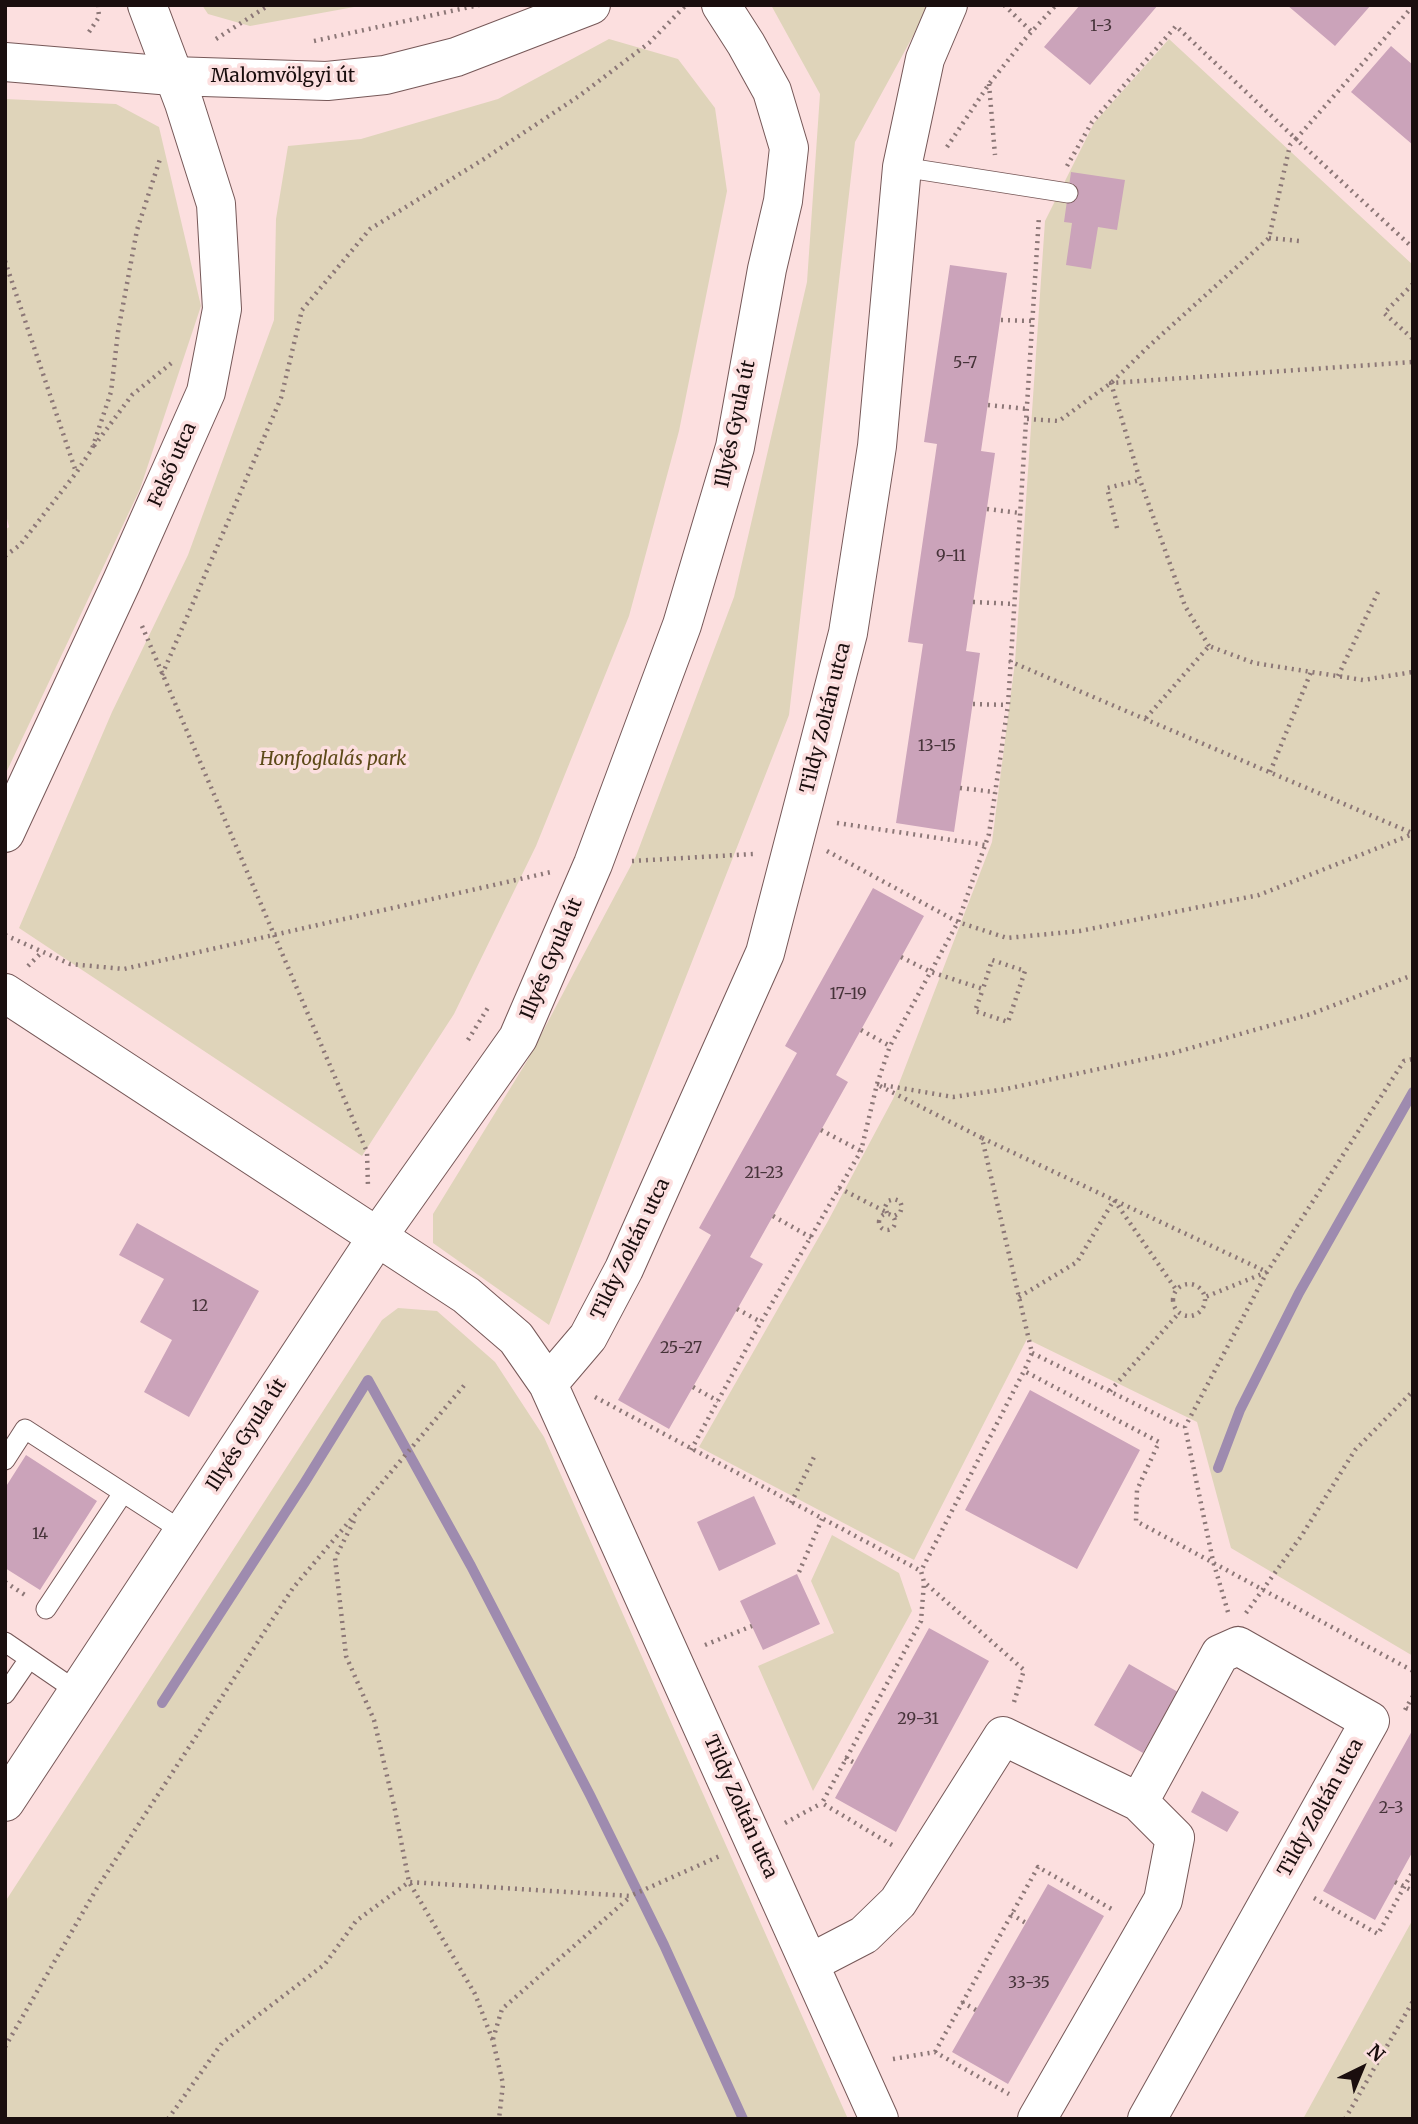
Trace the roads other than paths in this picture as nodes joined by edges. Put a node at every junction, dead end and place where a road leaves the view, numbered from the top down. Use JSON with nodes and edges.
{"nodes":[{"id":1,"x":147,"y":5,"type":"edge"},
{"id":2,"x":592,"y":5,"type":"edge"},
{"id":3,"x":721,"y":5,"type":"edge"},
{"id":4,"x":948,"y":5,"type":"edge"},
{"id":5,"x":5,"y":62,"type":"edge"},
{"id":6,"x":172,"y":76,"type":"junction"},
{"id":7,"x":902,"y":167,"type":"junction"},
{"id":8,"x":1060,"y":192,"type":"road end"},
{"id":9,"x":5,"y":833,"type":"edge"},
{"id":10,"x":5,"y":993,"type":"edge"},
{"id":11,"x":378,"y":1236,"type":"junction"},
{"id":12,"x":552,"y":1380,"type":"junction"},
{"id":13,"x":5,"y":1460,"type":"edge"},
{"id":14,"x":123,"y":1493,"type":"junction"},
{"id":15,"x":184,"y":1532,"type":"junction"},
{"id":16,"x":46,"y":1609,"type":"dead end"},
{"id":17,"x":5,"y":1642,"type":"edge"},
{"id":18,"x":29,"y":1659,"type":"junction"},
{"id":19,"x":78,"y":1692,"type":"junction"},
{"id":20,"x":5,"y":1693,"type":"edge"},
{"id":21,"x":5,"y":1802,"type":"edge"},
{"id":22,"x":1139,"y":1802,"type":"junction"},
{"id":23,"x":810,"y":1963,"type":"junction"},
{"id":24,"x":1027,"y":2109,"type":"edge"},
{"id":25,"x":879,"y":2119,"type":"edge"},
{"id":26,"x":1147,"y":2119,"type":"edge"}],
"edges":[{"from":1,"to":6,"type":"street","name":"Felső utca"},
{"from":2,"to":6,"type":"street","name":"Malomvölgyi út"},
{"from":3,"to":11,"type":"street","name":"Illyés Gyula út"},
{"from":4,"to":7,"type":"street","name":"Tildy Zoltán utca"},
{"from":5,"to":6,"type":"street","name":"Malomvölgyi út"},
{"from":6,"to":9,"type":"street","name":"Felső utca"},
{"from":7,"to":8,"type":"lane"},
{"from":7,"to":12,"type":"street","name":"Tildy Zoltán utca"},
{"from":10,"to":11,"type":"street","name":"Tildy Zoltán utca"},
{"from":11,"to":12,"type":"street","name":"Tildy Zoltán utca"},
{"from":11,"to":15,"type":"street","name":"Illyés Gyula út"},
{"from":12,"to":23,"type":"street","name":"Tildy Zoltán utca"},
{"from":13,"to":14,"type":"lane"},
{"from":14,"to":15,"type":"lane"},
{"from":14,"to":16,"type":"lane"},
{"from":15,"to":19,"type":"street","name":"Illyés Gyula út"},
{"from":17,"to":18,"type":"lane"},
{"from":18,"to":19,"type":"lane"},
{"from":18,"to":20,"type":"lane"},
{"from":19,"to":21,"type":"street","name":"Illyés Gyula út"},
{"from":22,"to":23,"type":"street"},
{"from":22,"to":24,"type":"street"},
{"from":22,"to":26,"type":"street","name":"Tildy Zoltán utca"},
{"from":23,"to":25,"type":"street","name":"Tildy Zoltán utca"}]}
